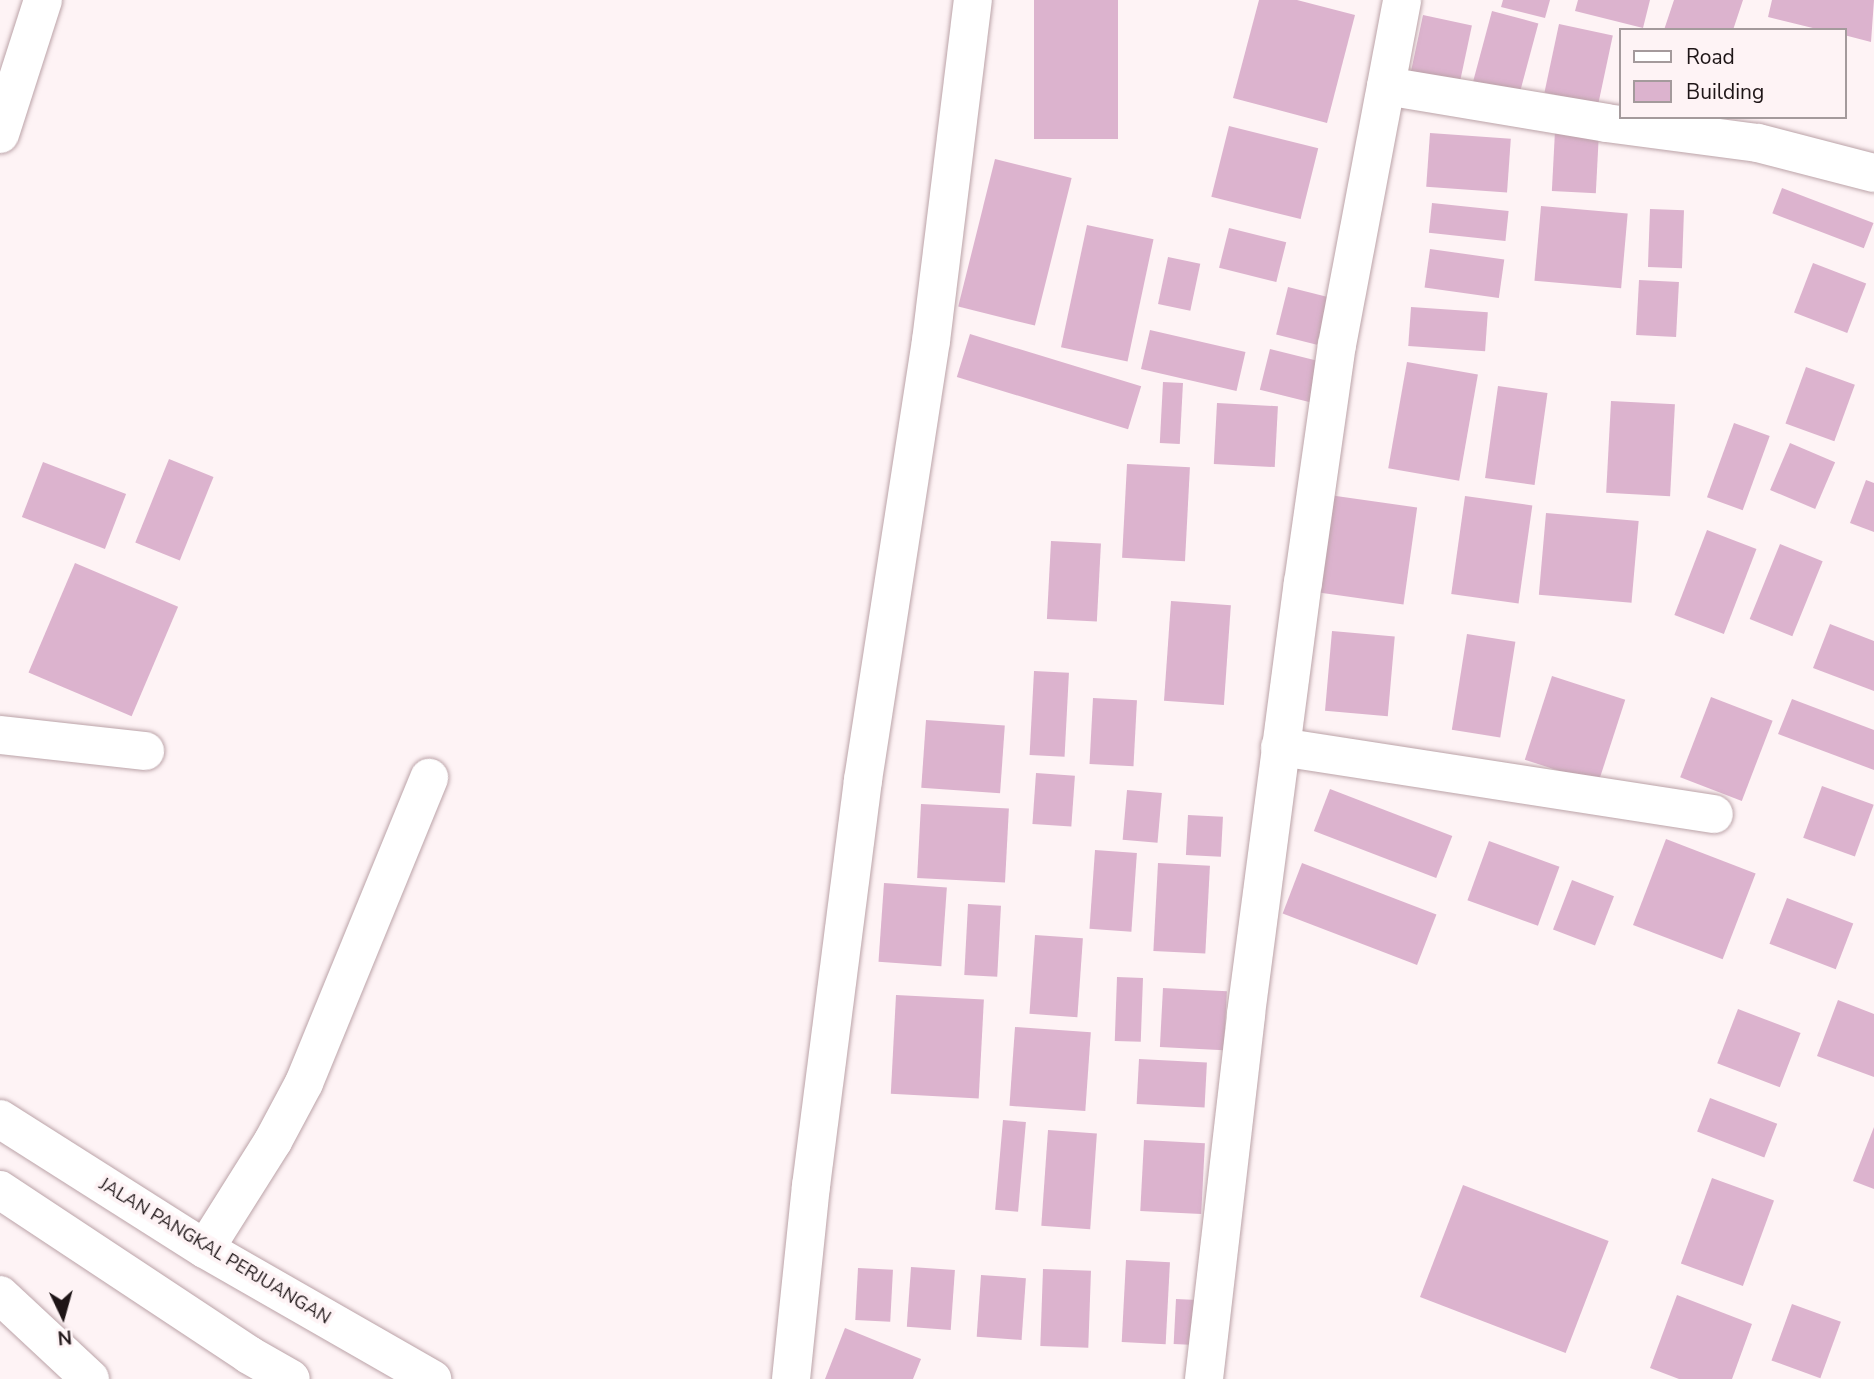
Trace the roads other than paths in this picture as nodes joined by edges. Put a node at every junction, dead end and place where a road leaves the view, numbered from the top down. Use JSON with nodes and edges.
{"nodes":[{"id":1,"x":43,"y":0,"type":"edge"},
{"id":2,"x":973,"y":0,"type":"edge"},
{"id":3,"x":1402,"y":0,"type":"edge"},
{"id":4,"x":1386,"y":86,"type":"junction"},
{"id":5,"x":0,"y":134,"type":"edge"},
{"id":6,"x":1874,"y":173,"type":"edge"},
{"id":7,"x":0,"y":735,"type":"edge"},
{"id":8,"x":1280,"y":747,"type":"junction"},
{"id":9,"x":145,"y":751,"type":"dead end"},
{"id":10,"x":429,"y":778,"type":"dead end"},
{"id":11,"x":1714,"y":814,"type":"dead end"},
{"id":12,"x":0,"y":1119,"type":"edge"},
{"id":13,"x":0,"y":1190,"type":"edge"},
{"id":14,"x":215,"y":1234,"type":"junction"},
{"id":15,"x":0,"y":1295,"type":"edge"},
{"id":16,"x":90,"y":1379,"type":"edge"},
{"id":17,"x":291,"y":1379,"type":"edge"},
{"id":18,"x":432,"y":1379,"type":"edge"},
{"id":19,"x":791,"y":1379,"type":"edge"},
{"id":20,"x":1204,"y":1379,"type":"edge"}],
"edges":[{"from":1,"to":5,"type":"street"},
{"from":2,"to":19,"type":"street"},
{"from":3,"to":4,"type":"street"},
{"from":4,"to":6,"type":"street"},
{"from":4,"to":8,"type":"street"},
{"from":7,"to":9,"type":"street"},
{"from":8,"to":11,"type":"street"},
{"from":8,"to":20,"type":"street"},
{"from":10,"to":14,"type":"street"},
{"from":12,"to":14,"type":"street","name":"JALAN PANGKAL PERJUANGAN"},
{"from":13,"to":17,"type":"street"},
{"from":14,"to":18,"type":"street","name":"JALAN PANGKAL PERJUANGAN"},
{"from":15,"to":16,"type":"street"}]}
